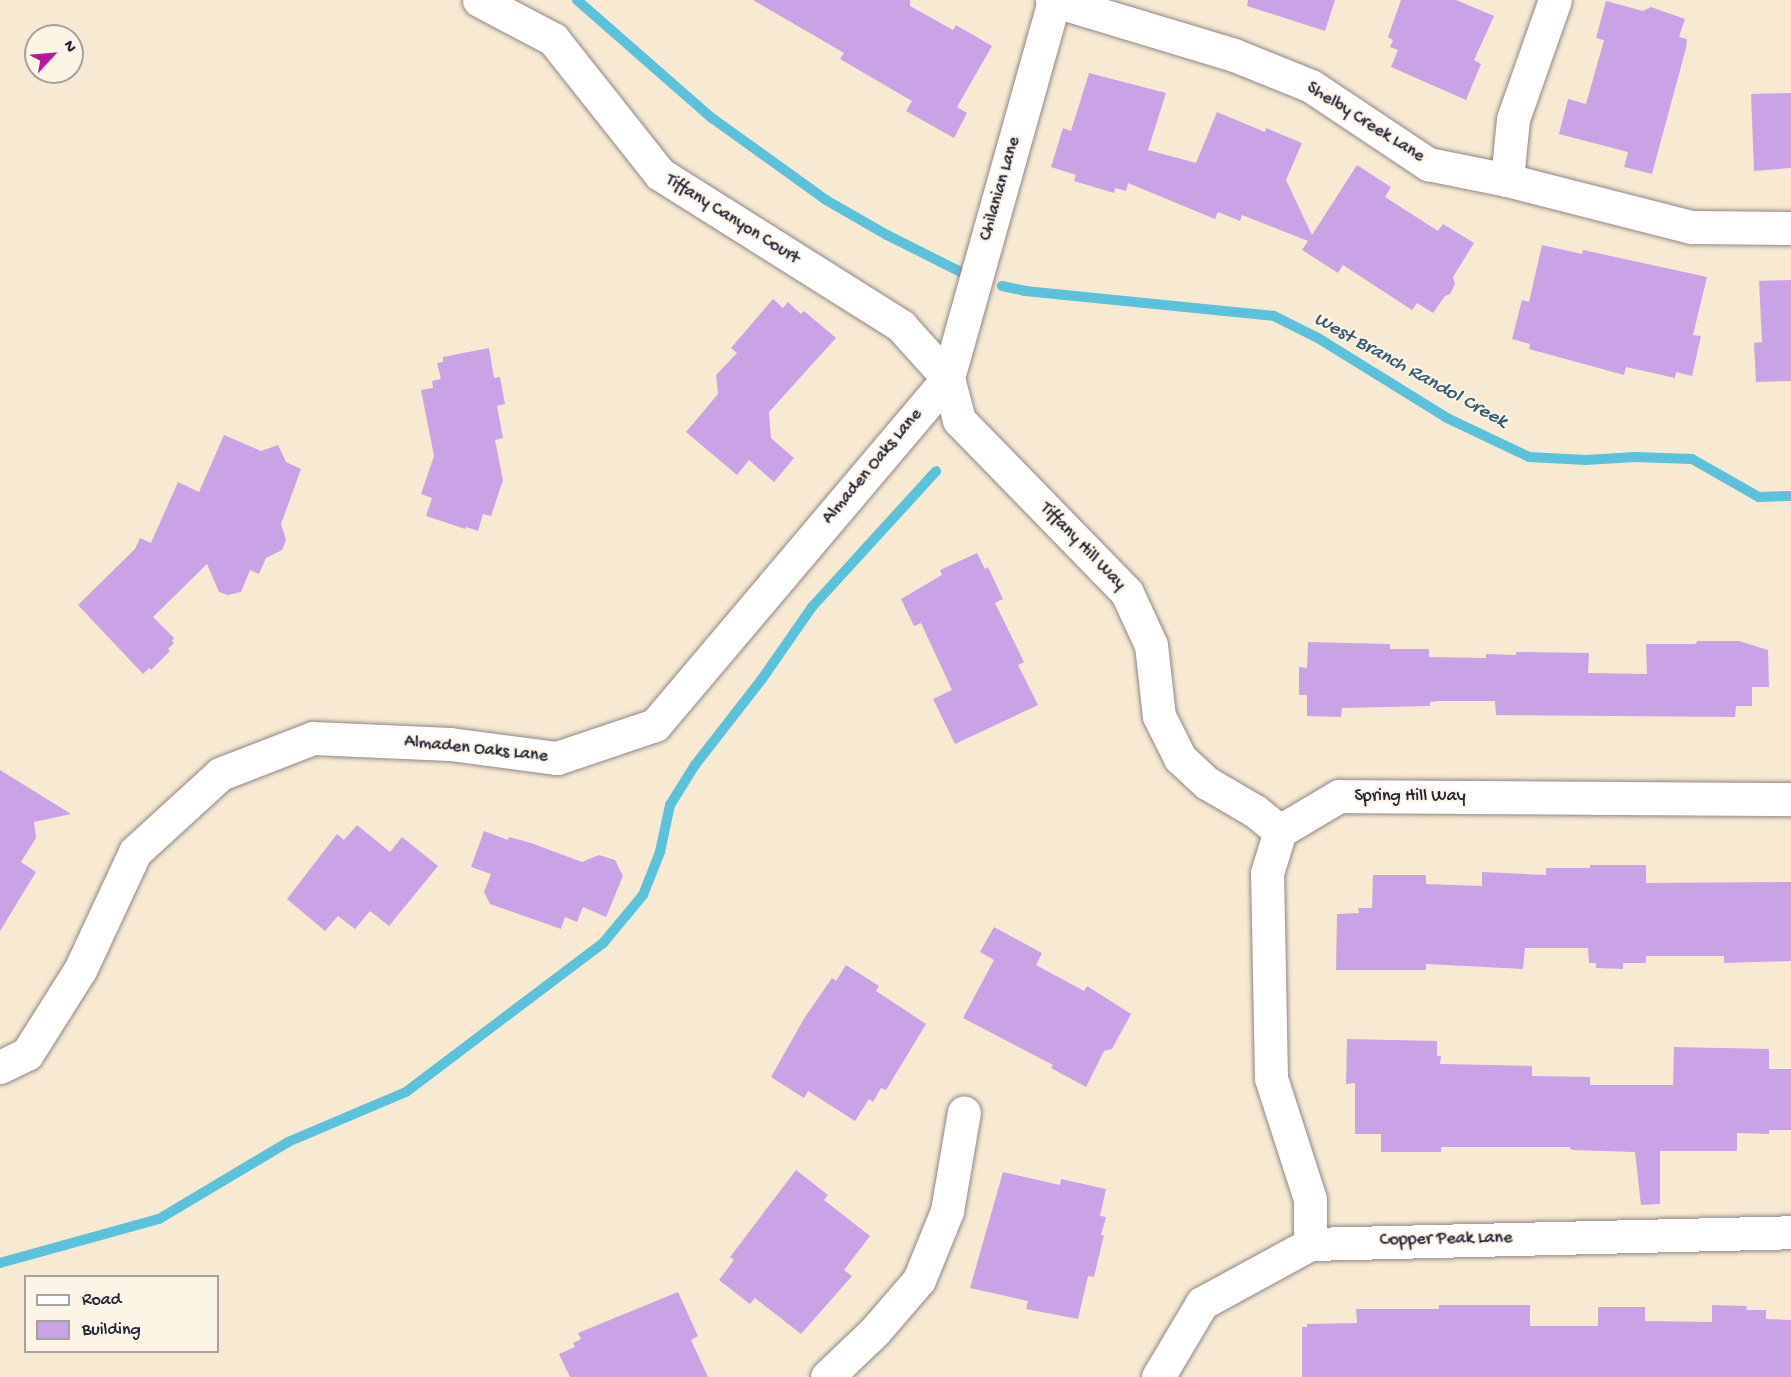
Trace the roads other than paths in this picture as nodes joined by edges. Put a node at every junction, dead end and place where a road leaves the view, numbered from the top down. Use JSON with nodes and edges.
{"nodes":[{"id":1,"x":479,"y":0,"type":"edge"},
{"id":2,"x":1053,"y":0,"type":"edge"},
{"id":3,"x":1555,"y":0,"type":"edge"},
{"id":4,"x":1507,"y":180,"type":"junction"},
{"id":5,"x":1791,"y":228,"type":"edge"},
{"id":6,"x":948,"y":378,"type":"junction"},
{"id":7,"x":1791,"y":799,"type":"edge"},
{"id":8,"x":1280,"y":831,"type":"junction"},
{"id":9,"x":0,"y":1068,"type":"edge"},
{"id":10,"x":964,"y":1112,"type":"dead end"},
{"id":11,"x":1791,"y":1232,"type":"edge"},
{"id":12,"x":1310,"y":1244,"type":"junction"},
{"id":13,"x":827,"y":1377,"type":"edge"},
{"id":14,"x":1158,"y":1377,"type":"edge"}],
"edges":[{"from":1,"to":6,"type":"street","name":"Tiffany Canyon Court"},
{"from":2,"to":4,"type":"street","name":"Shelby Creek Lane"},
{"from":2,"to":6,"type":"street","name":"Chilanian Lane"},
{"from":3,"to":4,"type":"street"},
{"from":4,"to":5,"type":"street","name":"Shelby Creek Lane"},
{"from":6,"to":8,"type":"street","name":"Tiffany Hill Way"},
{"from":6,"to":9,"type":"street","name":"Almaden Oaks Lane"},
{"from":7,"to":8,"type":"street","name":"Spring Hill Way"},
{"from":8,"to":12,"type":"street"},
{"from":10,"to":13,"type":"street"},
{"from":11,"to":12,"type":"street","name":"Copper Peak Lane"},
{"from":12,"to":14,"type":"street","name":"Copper Peak Lane"}]}
